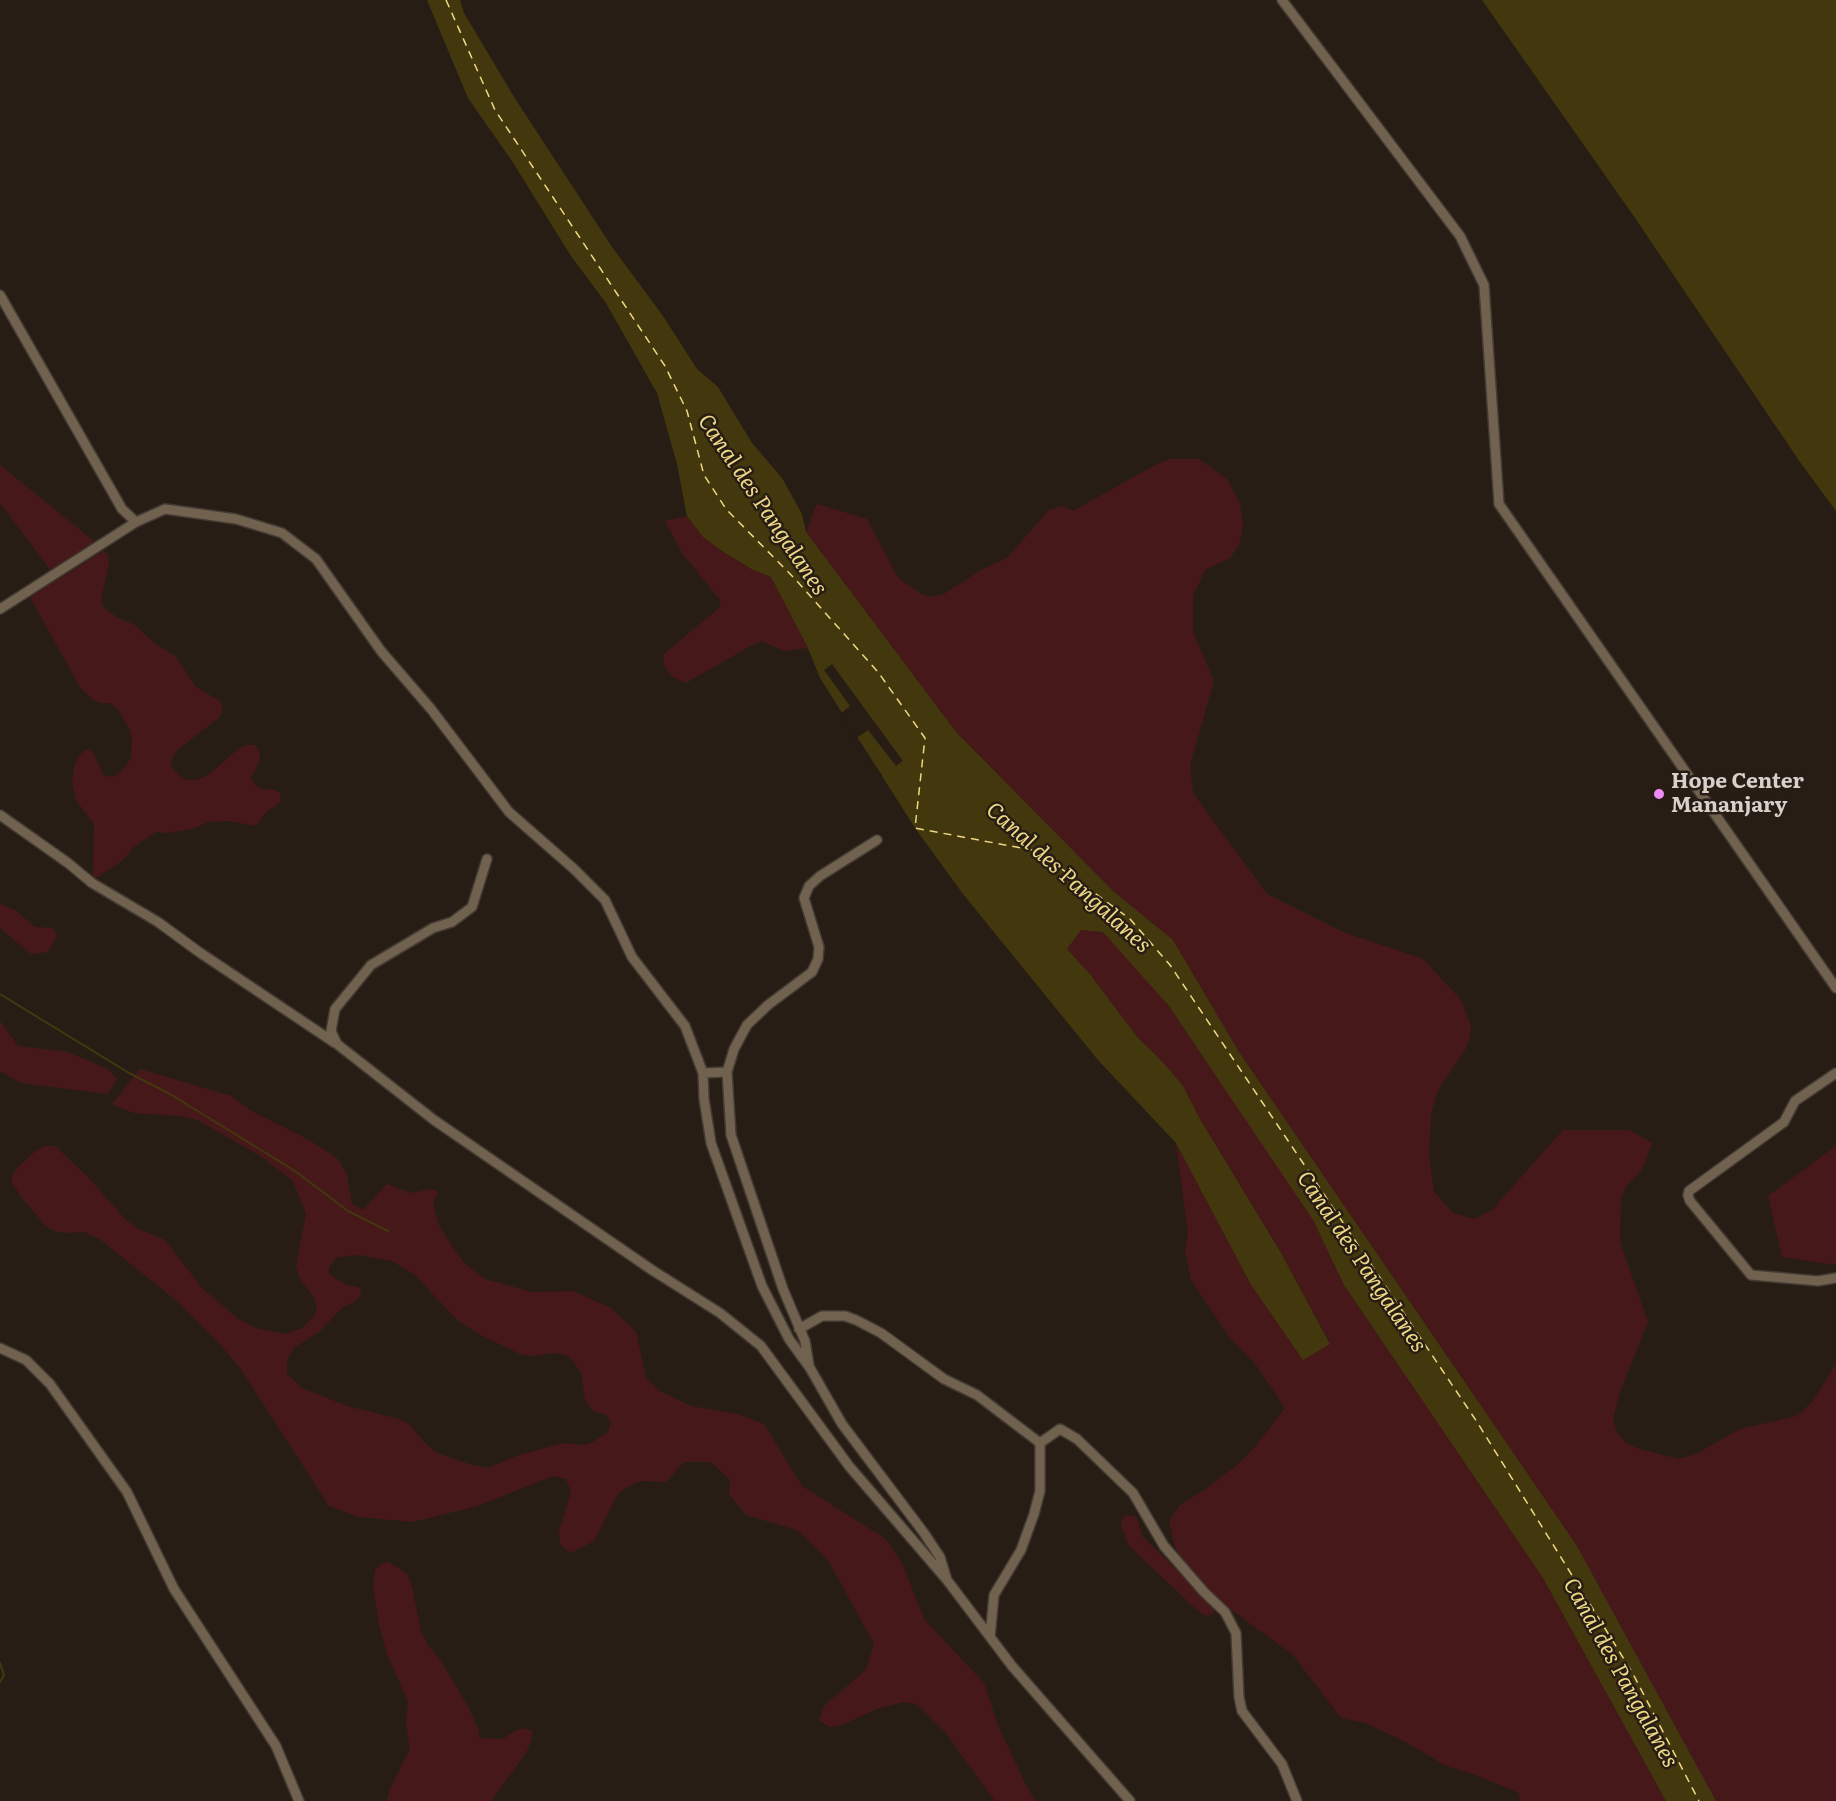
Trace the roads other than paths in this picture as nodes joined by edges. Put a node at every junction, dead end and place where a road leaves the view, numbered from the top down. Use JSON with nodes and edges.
{"nodes":[{"id":1,"x":1282,"y":0,"type":"edge"},
{"id":2,"x":0,"y":295,"type":"edge"},
{"id":3,"x":136,"y":522,"type":"junction"},
{"id":4,"x":0,"y":609,"type":"edge"},
{"id":5,"x":0,"y":815,"type":"edge"},
{"id":6,"x":877,"y":840,"type":"dead end"},
{"id":7,"x":487,"y":860,"type":"dead end"},
{"id":8,"x":1836,"y":988,"type":"edge"},
{"id":9,"x":337,"y":1044,"type":"junction"},
{"id":10,"x":727,"y":1072,"type":"junction"},
{"id":11,"x":703,"y":1073,"type":"junction"},
{"id":12,"x":1836,"y":1073,"type":"edge"},
{"id":13,"x":1836,"y":1278,"type":"edge"},
{"id":14,"x":800,"y":1329,"type":"junction"},
{"id":15,"x":0,"y":1348,"type":"edge"},
{"id":16,"x":810,"y":1368,"type":"junction"},
{"id":17,"x":1040,"y":1443,"type":"junction"},
{"id":18,"x":947,"y":1580,"type":"junction"},
{"id":19,"x":990,"y":1637,"type":"junction"},
{"id":20,"x":299,"y":1801,"type":"edge"},
{"id":21,"x":1130,"y":1801,"type":"edge"},
{"id":22,"x":1297,"y":1801,"type":"edge"}],
"edges":[{"from":1,"to":8,"type":"street"},
{"from":2,"to":3,"type":"street"},
{"from":3,"to":4,"type":"street"},
{"from":3,"to":11,"type":"street"},
{"from":5,"to":9,"type":"street"},
{"from":6,"to":10,"type":"street"},
{"from":7,"to":9,"type":"street"},
{"from":9,"to":18,"type":"street"},
{"from":10,"to":11,"type":"street"},
{"from":10,"to":14,"type":"street"},
{"from":11,"to":16,"type":"street"},
{"from":12,"to":13,"type":"street"},
{"from":14,"to":16,"type":"street"},
{"from":14,"to":17,"type":"street"},
{"from":15,"to":20,"type":"street"},
{"from":16,"to":18,"type":"street"},
{"from":17,"to":19,"type":"street"},
{"from":17,"to":22,"type":"street"},
{"from":18,"to":19,"type":"street"},
{"from":19,"to":21,"type":"street"}]}
